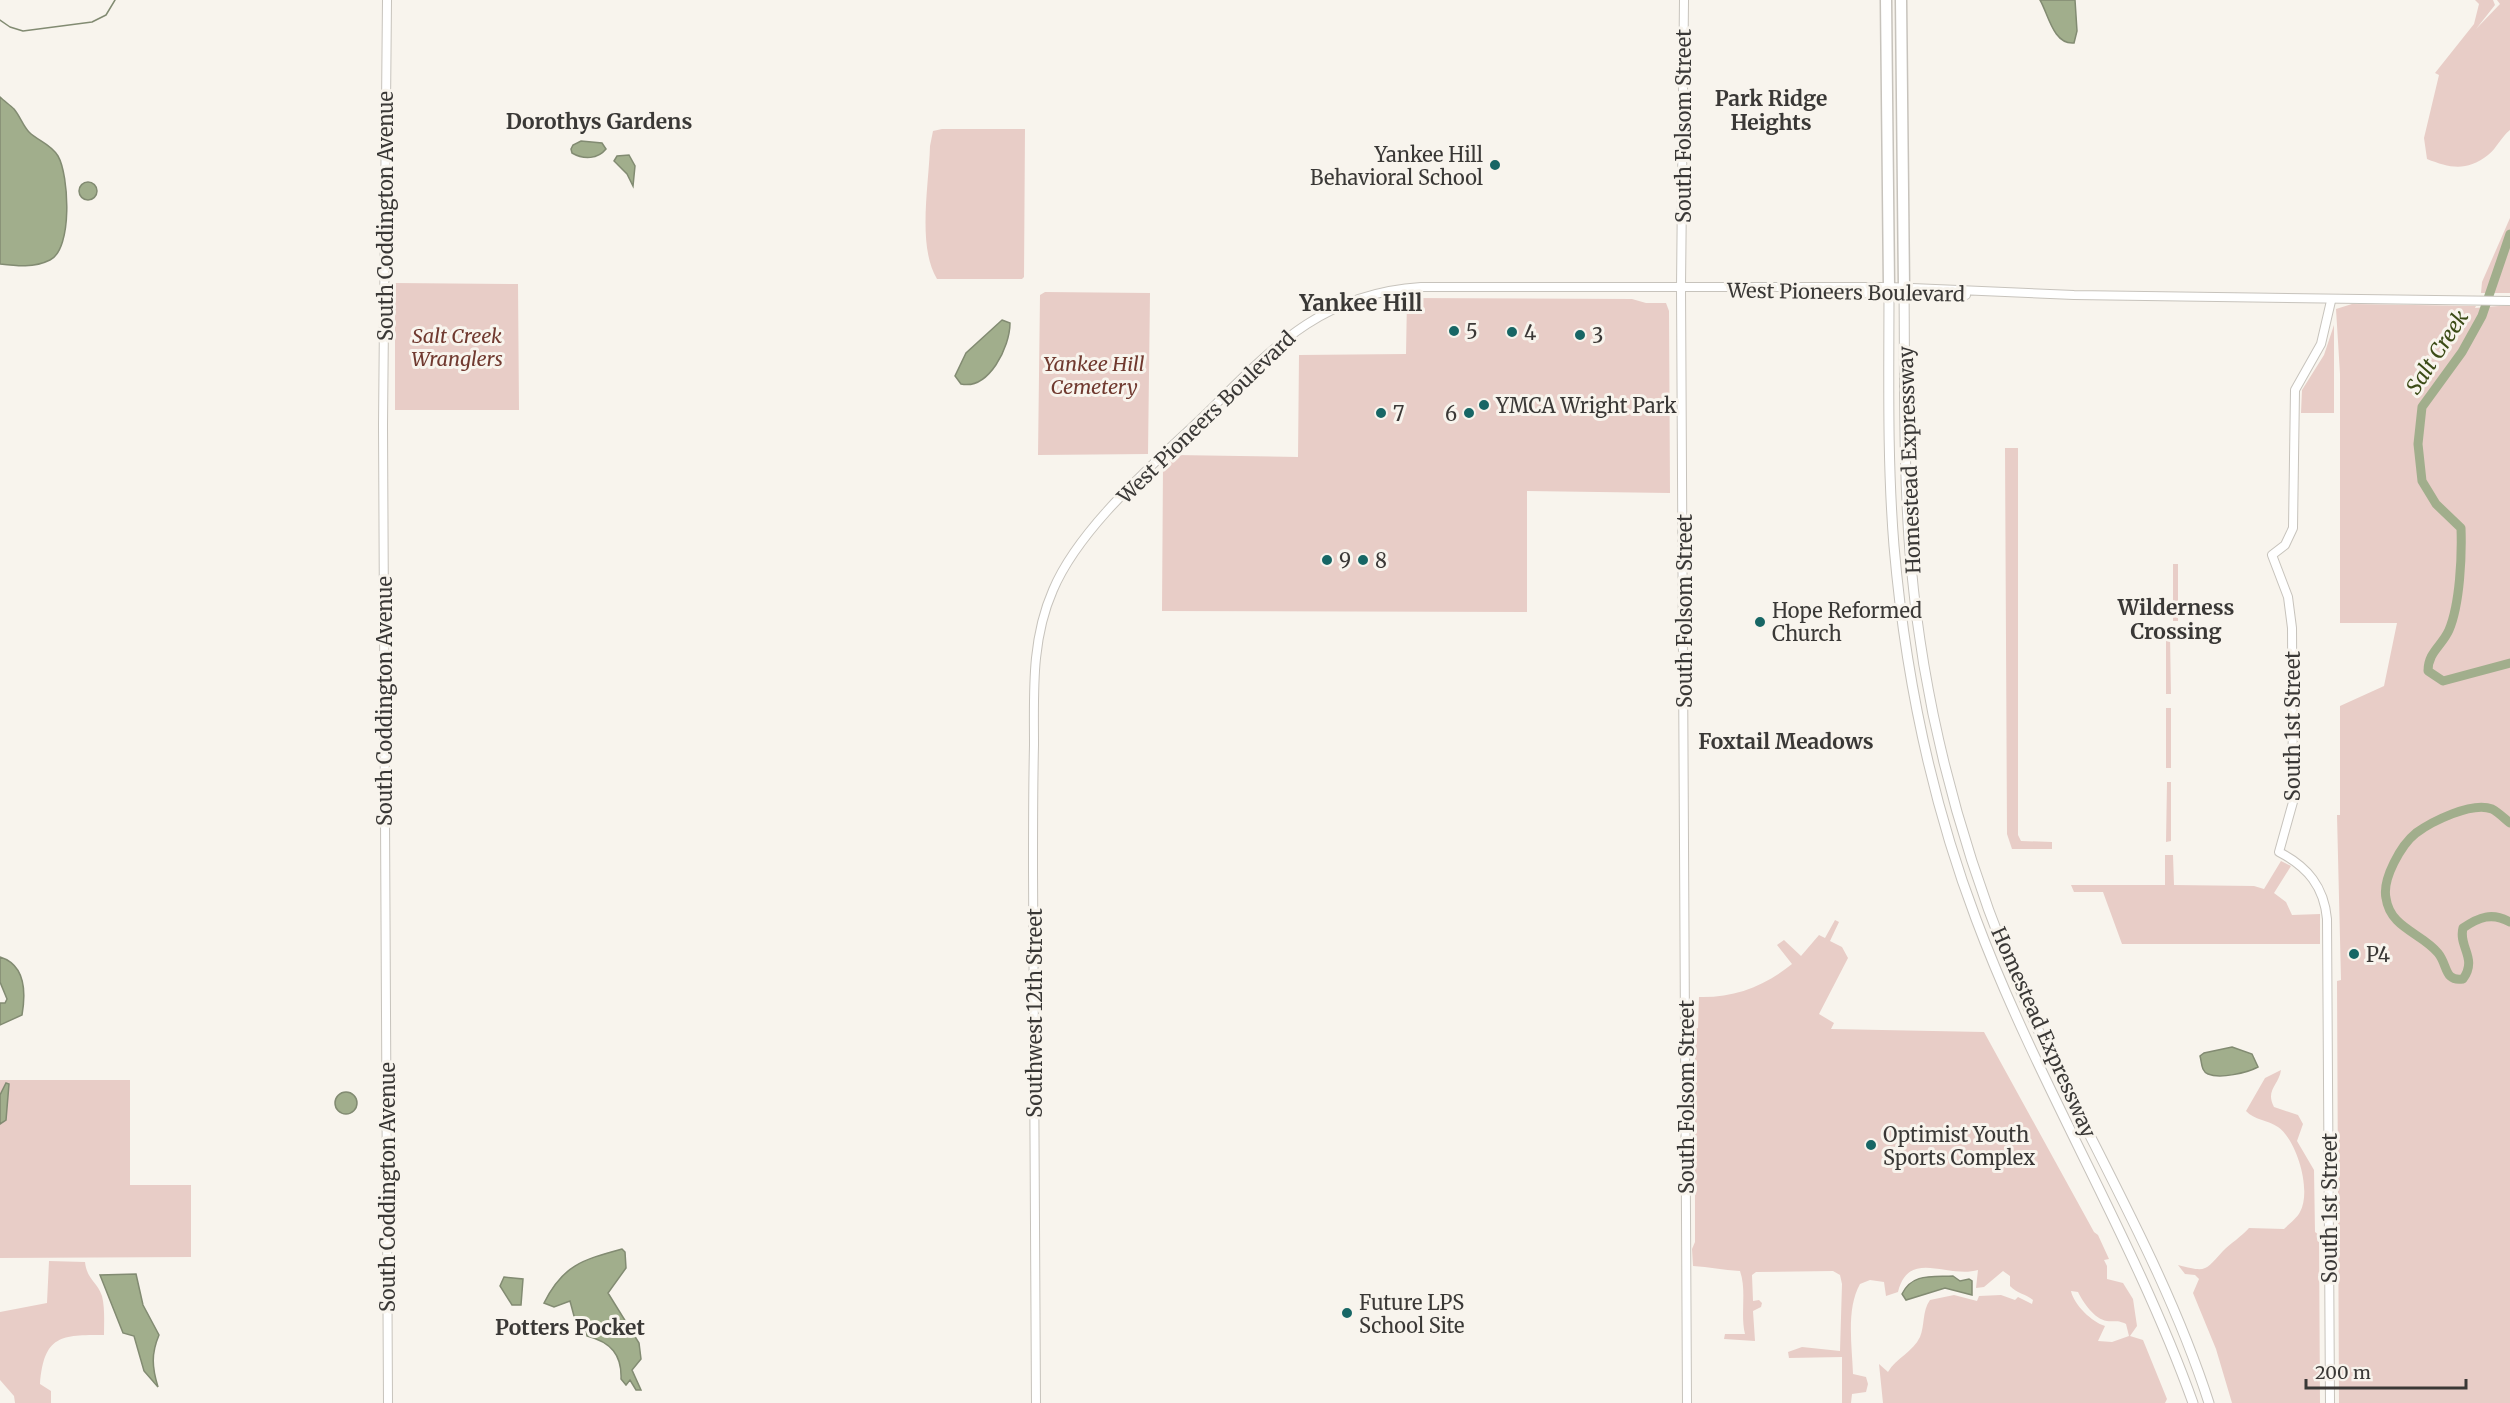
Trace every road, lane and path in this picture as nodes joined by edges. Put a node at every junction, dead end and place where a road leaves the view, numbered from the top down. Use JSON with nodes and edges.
{"nodes":[{"id":1,"x":387,"y":0,"type":"edge"},
{"id":2,"x":1684,"y":0,"type":"edge"},
{"id":3,"x":1886,"y":0,"type":"edge"},
{"id":4,"x":1901,"y":0,"type":"edge"},
{"id":5,"x":1681,"y":287,"type":"junction"},
{"id":6,"x":1889,"y":291,"type":"junction"},
{"id":7,"x":1904,"y":292,"type":"junction"},
{"id":8,"x":2331,"y":301,"type":"junction"},
{"id":9,"x":2509,"y":301,"type":"edge"},
{"id":10,"x":1041,"y":623,"type":"joint"},
{"id":11,"x":388,"y":1403,"type":"edge"},
{"id":12,"x":1036,"y":1403,"type":"edge"},
{"id":13,"x":1688,"y":1403,"type":"edge"},
{"id":14,"x":2193,"y":1403,"type":"edge"},
{"id":15,"x":2209,"y":1403,"type":"edge"},
{"id":16,"x":2330,"y":1403,"type":"edge"}],
"edges":[{"from":1,"to":11,"type":"street","name":"South Coddington Avenue"},
{"from":2,"to":5,"type":"main road","name":"South Folsom Street"},
{"from":3,"to":6,"type":"highway","name":"Homestead Expressway"},
{"from":4,"to":7,"type":"highway","name":"Homestead Expressway"},
{"from":5,"to":6,"type":"main road","name":"West Pioneers Boulevard"},
{"from":5,"to":10,"type":"main road","name":"West Pioneers Boulevard"},
{"from":5,"to":13,"type":"street","name":"South Folsom Street"},
{"from":6,"to":7,"type":"main road","name":"West Pioneers Boulevard"},
{"from":6,"to":14,"type":"highway","name":"Homestead Expressway"},
{"from":7,"to":8,"type":"main road","name":"West Pioneers Boulevard"},
{"from":7,"to":15,"type":"highway","name":"Homestead Expressway"},
{"from":8,"to":9,"type":"main road","name":"West Pioneers Boulevard"},
{"from":8,"to":16,"type":"street","name":"South 1st Street"},
{"from":10,"to":12,"type":"main road","name":"Southwest 12th Street"}]}
